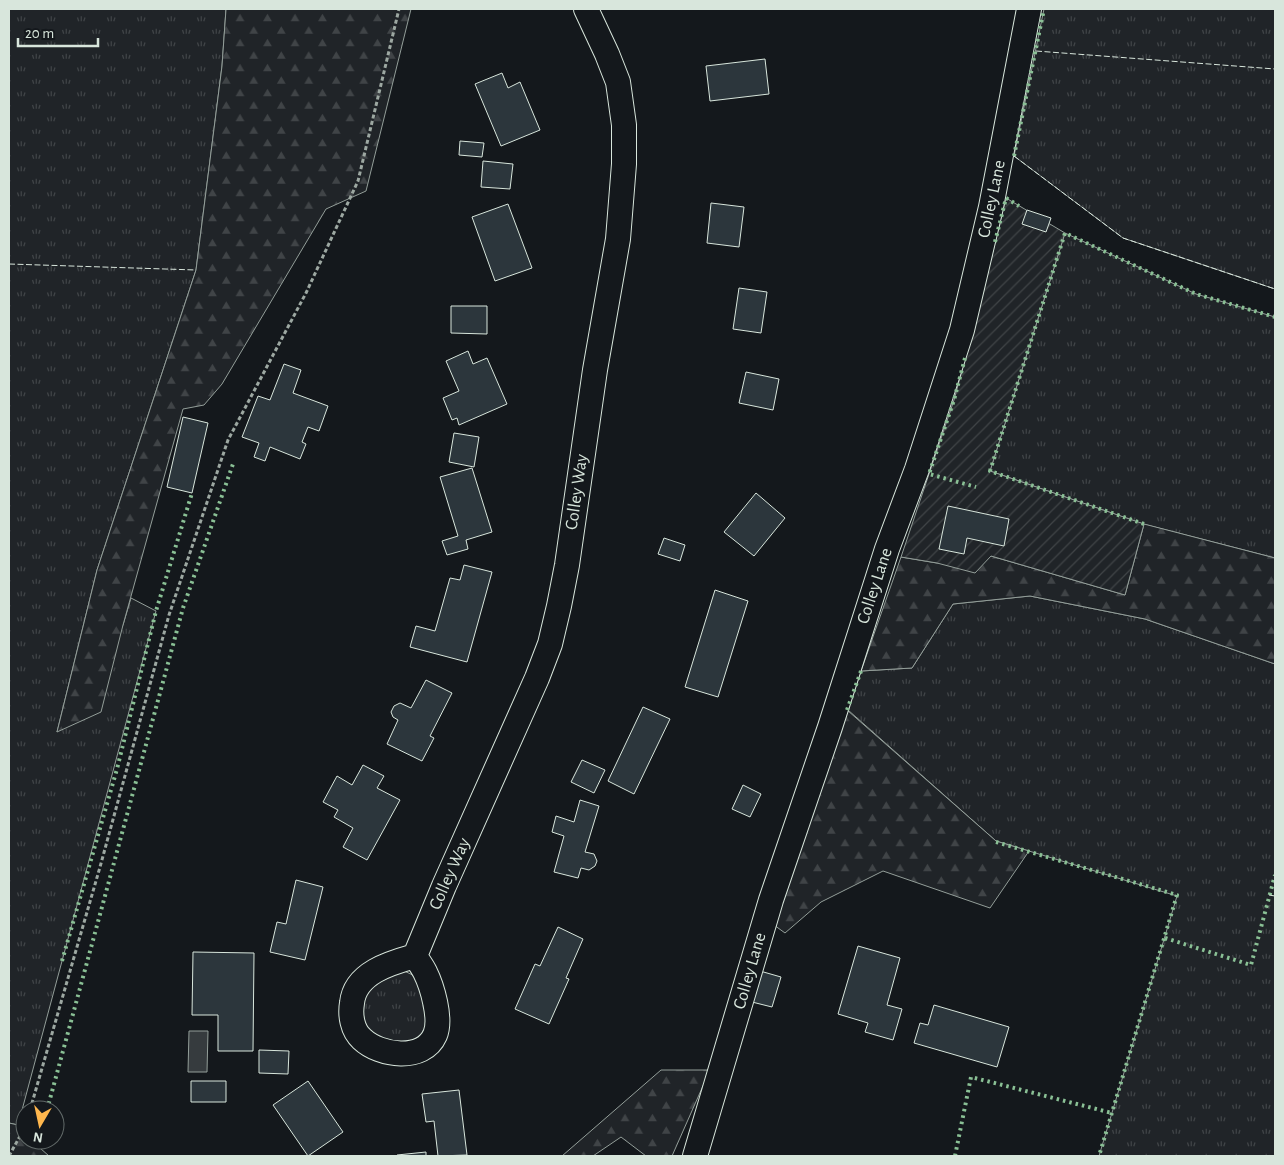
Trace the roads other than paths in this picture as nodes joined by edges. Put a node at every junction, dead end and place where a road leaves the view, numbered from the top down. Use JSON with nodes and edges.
{"nodes":[{"id":1,"x":586,"y":9,"type":"edge"},
{"id":2,"x":1029,"y":9,"type":"edge"},
{"id":3,"x":415,"y":956,"type":"dead end"},
{"id":4,"x":695,"y":1156,"type":"edge"}],
"edges":[{"from":1,"to":3,"type":"street","name":"Colley Way"},
{"from":2,"to":4,"type":"street","name":"Colley Lane"}]}
